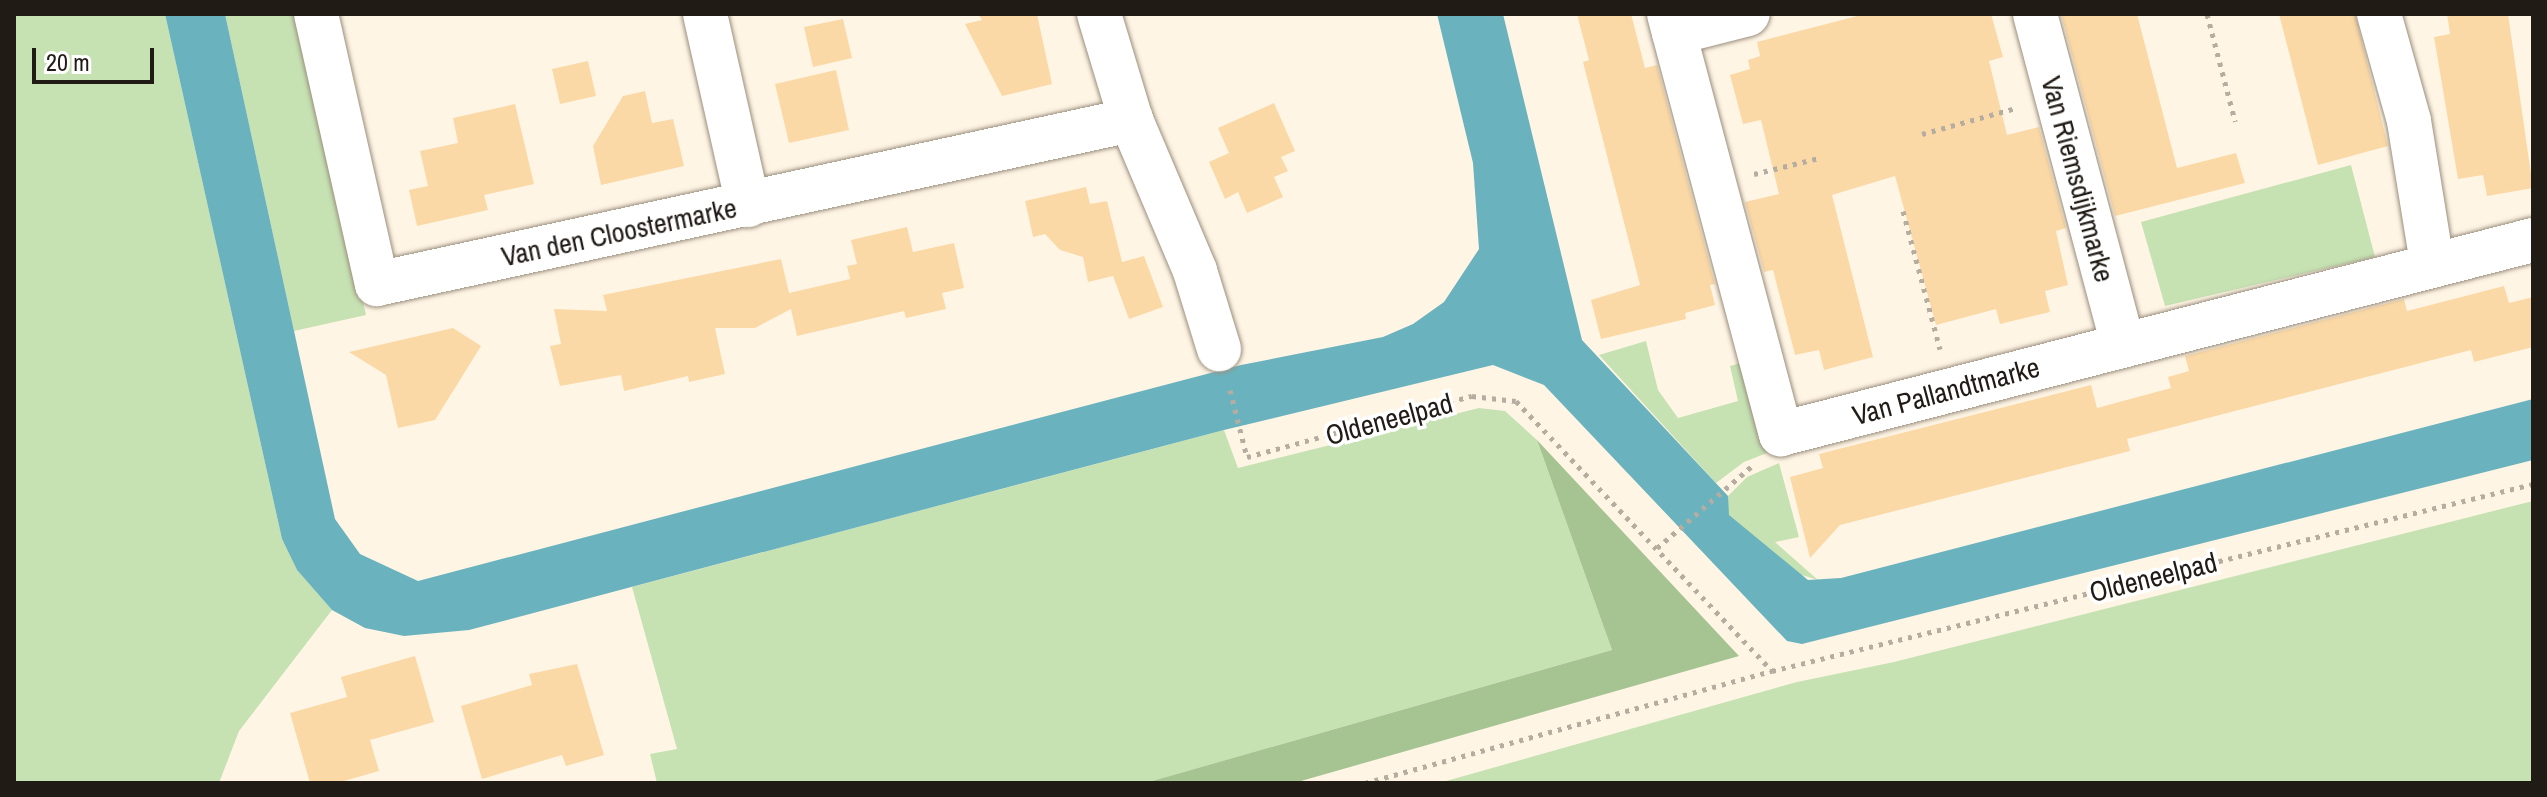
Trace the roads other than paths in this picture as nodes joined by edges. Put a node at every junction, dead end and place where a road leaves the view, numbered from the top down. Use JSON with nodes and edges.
{"nodes":[{"id":1,"x":316,"y":14,"type":"edge"},
{"id":2,"x":705,"y":14,"type":"edge"},
{"id":3,"x":1099,"y":14,"type":"edge"},
{"id":4,"x":1748,"y":14,"type":"edge"},
{"id":5,"x":2035,"y":14,"type":"edge"},
{"id":6,"x":2379,"y":14,"type":"edge"},
{"id":7,"x":1671,"y":24,"type":"edge"},
{"id":8,"x":1131,"y":120,"type":"junction"},
{"id":9,"x":748,"y":205,"type":"junction"},
{"id":10,"x":2533,"y":240,"type":"edge"},
{"id":11,"x":2432,"y":263,"type":"junction"},
{"id":12,"x":2123,"y":344,"type":"junction"},
{"id":13,"x":1219,"y":349,"type":"road end"}],
"edges":[{"from":1,"to":9,"type":"street","name":"Van den Cloostermarke"},
{"from":2,"to":9,"type":"street"},
{"from":3,"to":8,"type":"street"},
{"from":4,"to":7,"type":"street"},
{"from":5,"to":12,"type":"street","name":"Van Riemsdijkmarke"},
{"from":6,"to":11,"type":"street"},
{"from":7,"to":12,"type":"street","name":"Van Pallandtmarke"},
{"from":8,"to":9,"type":"street","name":"Van den Cloostermarke"},
{"from":8,"to":13,"type":"street"},
{"from":10,"to":11,"type":"street","name":"Van Pallandtmarke"},
{"from":11,"to":12,"type":"street","name":"Van Pallandtmarke"}]}
